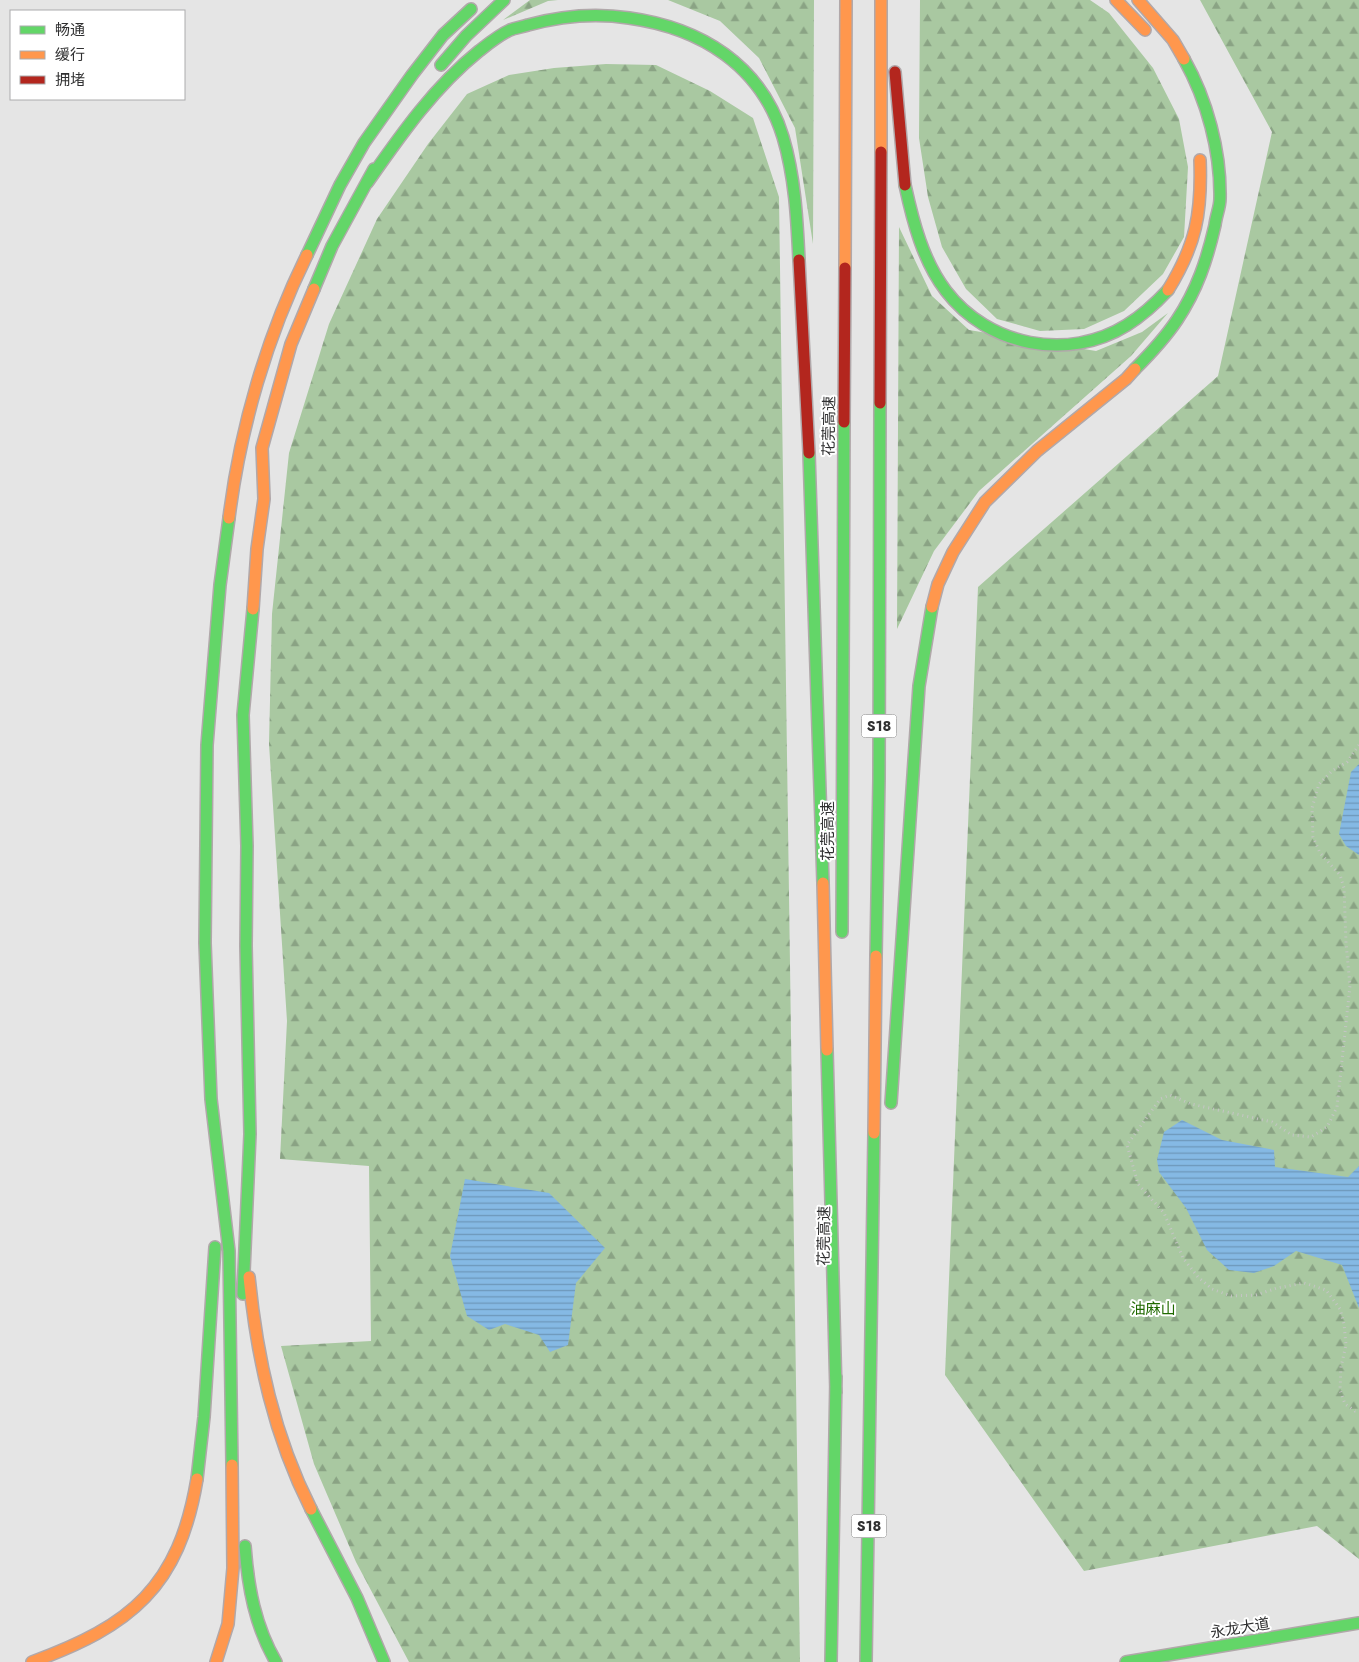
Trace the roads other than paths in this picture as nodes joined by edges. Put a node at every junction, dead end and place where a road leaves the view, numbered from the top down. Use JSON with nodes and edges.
{"nodes":[{"id":1,"x":470,"y":0,"type":"edge"},
{"id":2,"x":481,"y":0,"type":"edge"},
{"id":3,"x":504,"y":0,"type":"edge"},
{"id":4,"x":846,"y":0,"type":"edge"},
{"id":5,"x":881,"y":0,"type":"edge"},
{"id":6,"x":1116,"y":0,"type":"edge"},
{"id":7,"x":1138,"y":0,"type":"edge"},
{"id":8,"x":443,"y":34,"type":"junction"},
{"id":9,"x":1152,"y":38,"type":"dead end"},
{"id":10,"x":895,"y":61,"type":"dead end"},
{"id":11,"x":434,"y":73,"type":"dead end"},
{"id":12,"x":419,"y":94,"type":"dead end"},
{"id":13,"x":1199,"y":149,"type":"dead end"},
{"id":14,"x":367,"y":183,"type":"junction"},
{"id":15,"x":842,"y":948,"type":"dead end"},
{"id":16,"x":840,"y":1112,"type":"dead end"},
{"id":17,"x":890,"y":1112,"type":"dead end"},
{"id":18,"x":219,"y":1171,"type":"junction"},
{"id":19,"x":884,"y":1202,"type":"dead end"},
{"id":20,"x":247,"y":1237,"type":"junction"},
{"id":21,"x":242,"y":1314,"type":"dead end"},
{"id":22,"x":242,"y":1343,"type":"dead end"},
{"id":23,"x":871,"y":1391,"type":"junction"},
{"id":24,"x":836,"y":1393,"type":"junction"},
{"id":25,"x":244,"y":1520,"type":"dead end"},
{"id":26,"x":245,"y":1538,"type":"dead end"},
{"id":27,"x":1359,"y":1623,"type":"edge"},
{"id":28,"x":32,"y":1662,"type":"edge"},
{"id":29,"x":216,"y":1662,"type":"edge"},
{"id":30,"x":276,"y":1662,"type":"edge"},
{"id":31,"x":384,"y":1662,"type":"edge"},
{"id":32,"x":831,"y":1662,"type":"edge"},
{"id":33,"x":866,"y":1662,"type":"edge"},
{"id":34,"x":1126,"y":1662,"type":"edge"}],
"edges":[{"from":1,"to":8,"type":"main road"},
{"from":2,"to":8,"type":"main road"},
{"from":3,"to":11,"type":"main road"},
{"from":4,"to":15,"type":"main road","name":"花莞高速","number":"S18"},
{"from":5,"to":23,"type":"main road","number":"S18"},
{"from":6,"to":9,"type":"main road"},
{"from":7,"to":17,"type":"main road"},
{"from":8,"to":18,"type":"main road"},
{"from":10,"to":13,"type":"main road"},
{"from":12,"to":14,"type":"main road"},
{"from":14,"to":20,"type":"main road"},
{"from":14,"to":24,"type":"main road"},
{"from":16,"to":24,"type":"main road","name":"花莞高速","number":"S18"},
{"from":18,"to":28,"type":"main road"},
{"from":18,"to":29,"type":"main road"},
{"from":19,"to":23,"type":"main road"},
{"from":20,"to":21,"type":"main road"},
{"from":20,"to":31,"type":"main road"},
{"from":22,"to":25,"type":"main road"},
{"from":23,"to":33,"type":"main road","number":"S18"},
{"from":24,"to":32,"type":"main road","name":"花莞高速","number":"S18"},
{"from":26,"to":30,"type":"main road"},
{"from":27,"to":34,"type":"main road","name":"永龙大道"}]}
